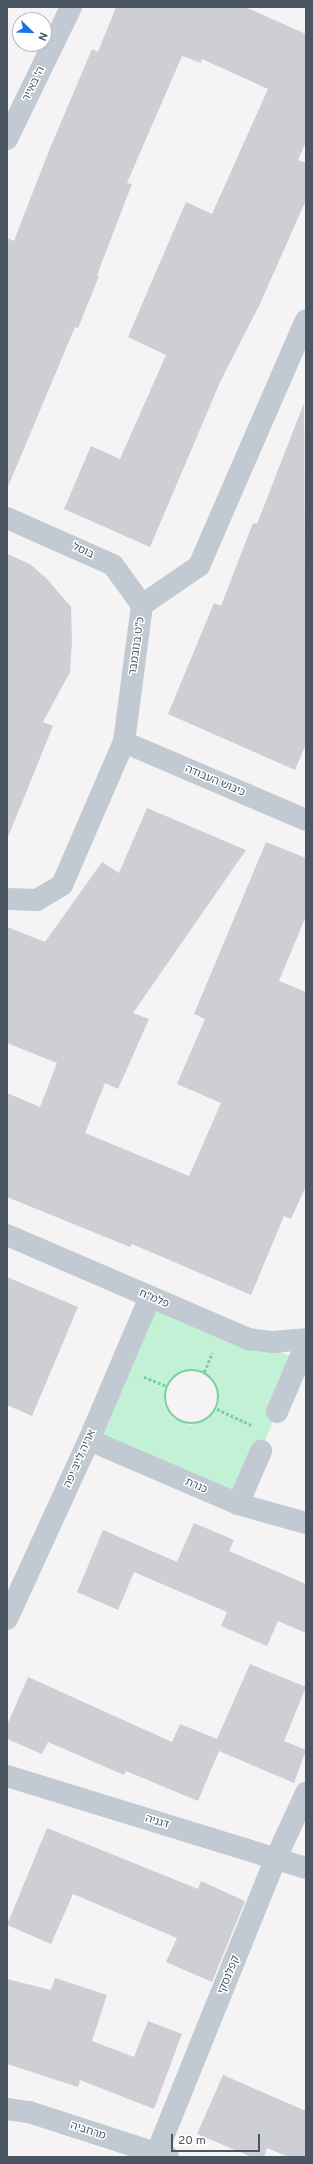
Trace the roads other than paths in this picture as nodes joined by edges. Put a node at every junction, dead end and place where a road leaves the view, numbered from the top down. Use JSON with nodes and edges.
{"nodes":[{"id":1,"x":71,"y":7,"type":"edge"},
{"id":2,"x":10,"y":125,"type":"edge"},
{"id":3,"x":306,"y":320,"type":"edge"},
{"id":4,"x":7,"y":518,"type":"edge"},
{"id":5,"x":142,"y":605,"type":"junction"},
{"id":6,"x":124,"y":742,"type":"junction"},
{"id":7,"x":306,"y":820,"type":"edge"},
{"id":8,"x":9,"y":900,"type":"edge"},
{"id":9,"x":7,"y":1235,"type":"edge"},
{"id":10,"x":150,"y":1297,"type":"junction"},
{"id":11,"x":306,"y":1339,"type":"edge"},
{"id":12,"x":306,"y":1344,"type":"edge"},
{"id":13,"x":277,"y":1412,"type":"dead end"},
{"id":14,"x":89,"y":1440,"type":"junction"},
{"id":15,"x":261,"y":1451,"type":"dead end"},
{"id":16,"x":238,"y":1504,"type":"junction"},
{"id":17,"x":306,"y":1523,"type":"edge"},
{"id":18,"x":7,"y":1620,"type":"edge"},
{"id":19,"x":7,"y":1776,"type":"edge"},
{"id":20,"x":306,"y":1793,"type":"edge"},
{"id":21,"x":276,"y":1858,"type":"junction"},
{"id":22,"x":306,"y":1868,"type":"edge"},
{"id":23,"x":7,"y":2109,"type":"edge"},
{"id":24,"x":160,"y":2156,"type":"edge"}],
"edges":[{"from":1,"to":2,"type":"street","name":"ה' באייר"},
{"from":3,"to":5,"type":"street","name":"כ\"ט בנובמבר"},
{"from":4,"to":5,"type":"street","name":"בוסל"},
{"from":5,"to":6,"type":"street","name":"כ\"ט בנובמבר"},
{"from":6,"to":7,"type":"street","name":"כיבוש העבודה"},
{"from":6,"to":8,"type":"street","name":"כ\"ט בנובמבר"},
{"from":9,"to":10,"type":"street","name":"פלמ\"ח"},
{"from":10,"to":11,"type":"street","name":"פלמ\"ח"},
{"from":10,"to":14,"type":"street","name":"אריה לייב יפה"},
{"from":12,"to":13,"type":"street"},
{"from":14,"to":16,"type":"street","name":"כנרת"},
{"from":14,"to":18,"type":"street","name":"אריה לייב יפה"},
{"from":15,"to":16,"type":"street"},
{"from":16,"to":17,"type":"street","name":"כנרת"},
{"from":19,"to":21,"type":"street","name":"דגניה"},
{"from":20,"to":21,"type":"street","name":"קפלנסקי"},
{"from":21,"to":22,"type":"street","name":"דגניה"},
{"from":21,"to":24,"type":"street","name":"קפלנסקי"},
{"from":23,"to":24,"type":"street","name":"מרחביה"}]}
